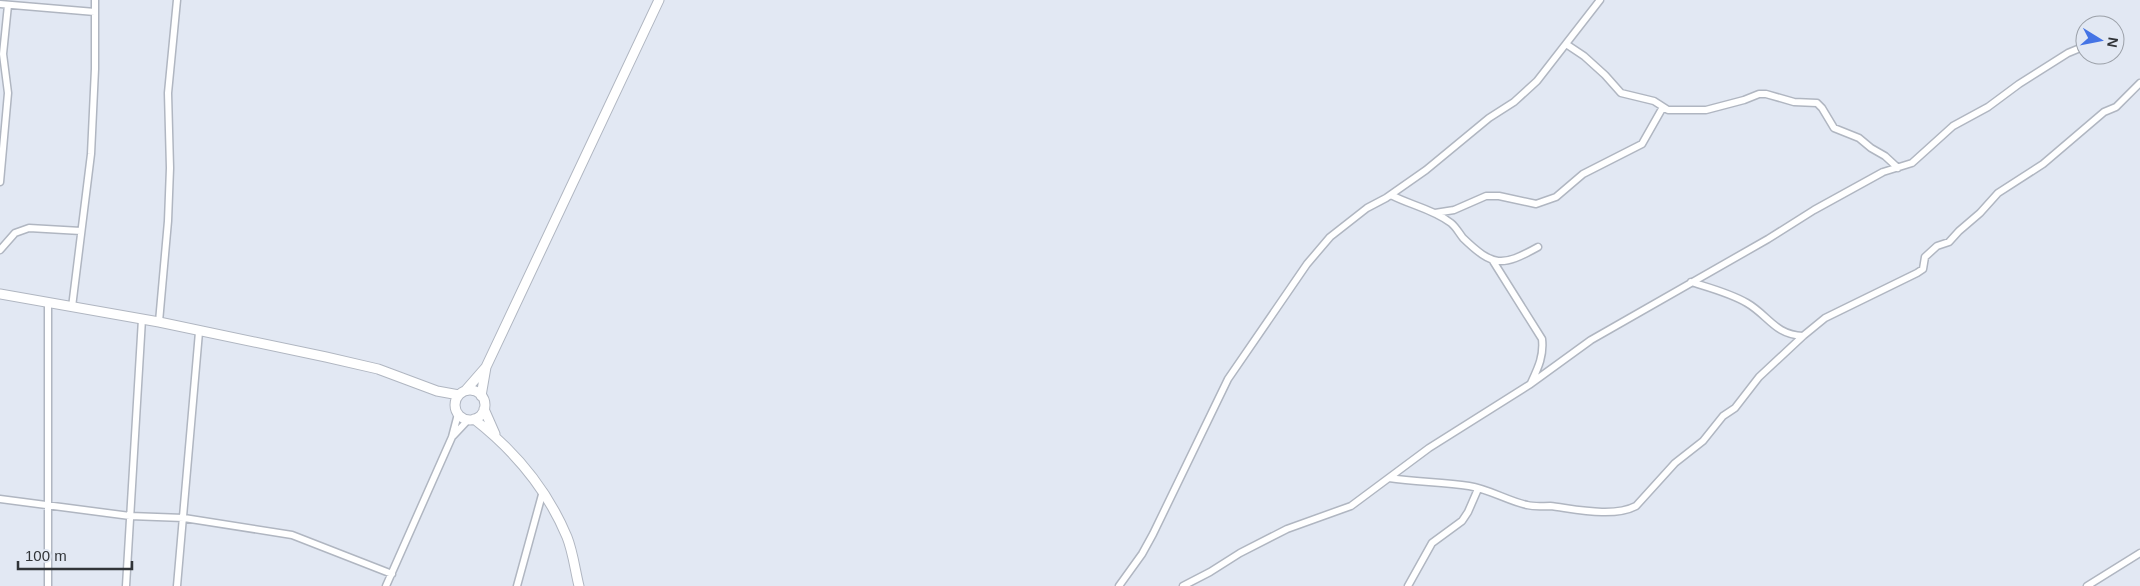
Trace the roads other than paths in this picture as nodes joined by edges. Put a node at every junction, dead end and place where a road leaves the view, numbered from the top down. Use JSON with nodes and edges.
{"nodes":[{"id":1,"x":95,"y":0,"type":"edge"},
{"id":2,"x":177,"y":0,"type":"edge"},
{"id":3,"x":659,"y":0,"type":"edge"},
{"id":4,"x":1600,"y":0,"type":"edge"},
{"id":5,"x":0,"y":4,"type":"edge"},
{"id":6,"x":8,"y":4,"type":"junction"},
{"id":7,"x":94,"y":12,"type":"junction"},
{"id":8,"x":1566,"y":44,"type":"junction"},
{"id":9,"x":2075,"y":50,"type":"edge"},
{"id":10,"x":2140,"y":83,"type":"edge"},
{"id":11,"x":1663,"y":107,"type":"junction"},
{"id":12,"x":1898,"y":168,"type":"junction"},
{"id":13,"x":0,"y":182,"type":"edge"},
{"id":14,"x":1391,"y":195,"type":"junction"},
{"id":15,"x":1435,"y":214,"type":"junction"},
{"id":16,"x":82,"y":232,"type":"junction"},
{"id":17,"x":1538,"y":247,"type":"dead end"},
{"id":18,"x":0,"y":250,"type":"edge"},
{"id":19,"x":1492,"y":261,"type":"junction"},
{"id":20,"x":1691,"y":282,"type":"junction"},
{"id":21,"x":0,"y":294,"type":"edge"},
{"id":22,"x":48,"y":302,"type":"junction"},
{"id":23,"x":72,"y":308,"type":"junction"},
{"id":24,"x":142,"y":319,"type":"junction"},
{"id":25,"x":159,"y":322,"type":"junction"},
{"id":26,"x":199,"y":332,"type":"junction"},
{"id":27,"x":1803,"y":336,"type":"junction"},
{"id":28,"x":486,"y":367,"type":"junction"},
{"id":29,"x":1529,"y":386,"type":"junction"},
{"id":30,"x":437,"y":392,"type":"junction"},
{"id":31,"x":462,"y":393,"type":"junction"},
{"id":32,"x":481,"y":396,"type":"junction"},
{"id":33,"x":484,"y":410,"type":"junction"},
{"id":34,"x":457,"y":411,"type":"junction"},
{"id":35,"x":471,"y":420,"type":"junction"},
{"id":36,"x":496,"y":436,"type":"junction"},
{"id":37,"x":452,"y":437,"type":"junction"},
{"id":38,"x":1389,"y":478,"type":"junction"},
{"id":39,"x":1478,"y":489,"type":"junction"},
{"id":40,"x":543,"y":491,"type":"junction"},
{"id":41,"x":0,"y":499,"type":"edge"},
{"id":42,"x":48,"y":505,"type":"junction"},
{"id":43,"x":130,"y":516,"type":"junction"},
{"id":44,"x":184,"y":518,"type":"junction"},
{"id":45,"x":2140,"y":553,"type":"edge"},
{"id":46,"x":392,"y":574,"type":"junction"},
{"id":47,"x":2100,"y":578,"type":"junction"},
{"id":48,"x":48,"y":586,"type":"edge"},
{"id":49,"x":126,"y":586,"type":"edge"},
{"id":50,"x":178,"y":586,"type":"edge"},
{"id":51,"x":386,"y":586,"type":"edge"},
{"id":52,"x":517,"y":586,"type":"edge"},
{"id":53,"x":579,"y":586,"type":"edge"},
{"id":54,"x":1119,"y":586,"type":"edge"},
{"id":55,"x":1183,"y":586,"type":"edge"},
{"id":56,"x":1408,"y":586,"type":"edge"},
{"id":57,"x":2088,"y":586,"type":"edge"},
{"id":58,"x":2098,"y":586,"type":"edge"}],
"edges":[{"from":1,"to":7,"type":"street"},
{"from":2,"to":25,"type":"street"},
{"from":3,"to":28,"type":"main road"},
{"from":4,"to":8,"type":"street"},
{"from":5,"to":6,"type":"street"},
{"from":6,"to":7,"type":"street"},
{"from":6,"to":13,"type":"street"},
{"from":7,"to":16,"type":"street"},
{"from":8,"to":11,"type":"street"},
{"from":8,"to":14,"type":"street"},
{"from":9,"to":12,"type":"street"},
{"from":10,"to":27,"type":"street"},
{"from":11,"to":12,"type":"street"},
{"from":11,"to":15,"type":"street"},
{"from":12,"to":20,"type":"street"},
{"from":14,"to":15,"type":"street"},
{"from":14,"to":54,"type":"street"},
{"from":15,"to":19,"type":"street"},
{"from":16,"to":18,"type":"street"},
{"from":16,"to":23,"type":"street"},
{"from":17,"to":19,"type":"street"},
{"from":19,"to":29,"type":"street"},
{"from":20,"to":27,"type":"street"},
{"from":20,"to":29,"type":"street"},
{"from":21,"to":22,"type":"main road"},
{"from":22,"to":23,"type":"main road"},
{"from":22,"to":42,"type":"street"},
{"from":23,"to":24,"type":"main road"},
{"from":24,"to":25,"type":"main road"},
{"from":24,"to":43,"type":"street"},
{"from":25,"to":26,"type":"main road"},
{"from":26,"to":30,"type":"main road"},
{"from":26,"to":44,"type":"street"},
{"from":27,"to":39,"type":"street"},
{"from":28,"to":31,"type":"main road"},
{"from":28,"to":32,"type":"main road"},
{"from":29,"to":38,"type":"street"},
{"from":30,"to":31,"type":"main road"},
{"from":30,"to":34,"type":"main road"},
{"from":31,"to":32,"type":"main road"},
{"from":31,"to":34,"type":"main road"},
{"from":32,"to":33,"type":"main road"},
{"from":33,"to":35,"type":"main road"},
{"from":33,"to":36,"type":"main road"},
{"from":34,"to":35,"type":"main road"},
{"from":34,"to":37,"type":"street"},
{"from":35,"to":36,"type":"main road"},
{"from":35,"to":37,"type":"street"},
{"from":36,"to":40,"type":"main road"},
{"from":37,"to":46,"type":"street"},
{"from":38,"to":39,"type":"street"},
{"from":38,"to":55,"type":"street"},
{"from":39,"to":56,"type":"street"},
{"from":40,"to":52,"type":"street"},
{"from":40,"to":53,"type":"main road"},
{"from":41,"to":42,"type":"street"},
{"from":42,"to":43,"type":"street"},
{"from":42,"to":48,"type":"street"},
{"from":43,"to":44,"type":"street"},
{"from":43,"to":49,"type":"street"},
{"from":44,"to":46,"type":"street"},
{"from":44,"to":50,"type":"street"},
{"from":45,"to":47,"type":"street"},
{"from":46,"to":51,"type":"street"},
{"from":47,"to":57,"type":"street"},
{"from":47,"to":58,"type":"street"}]}
